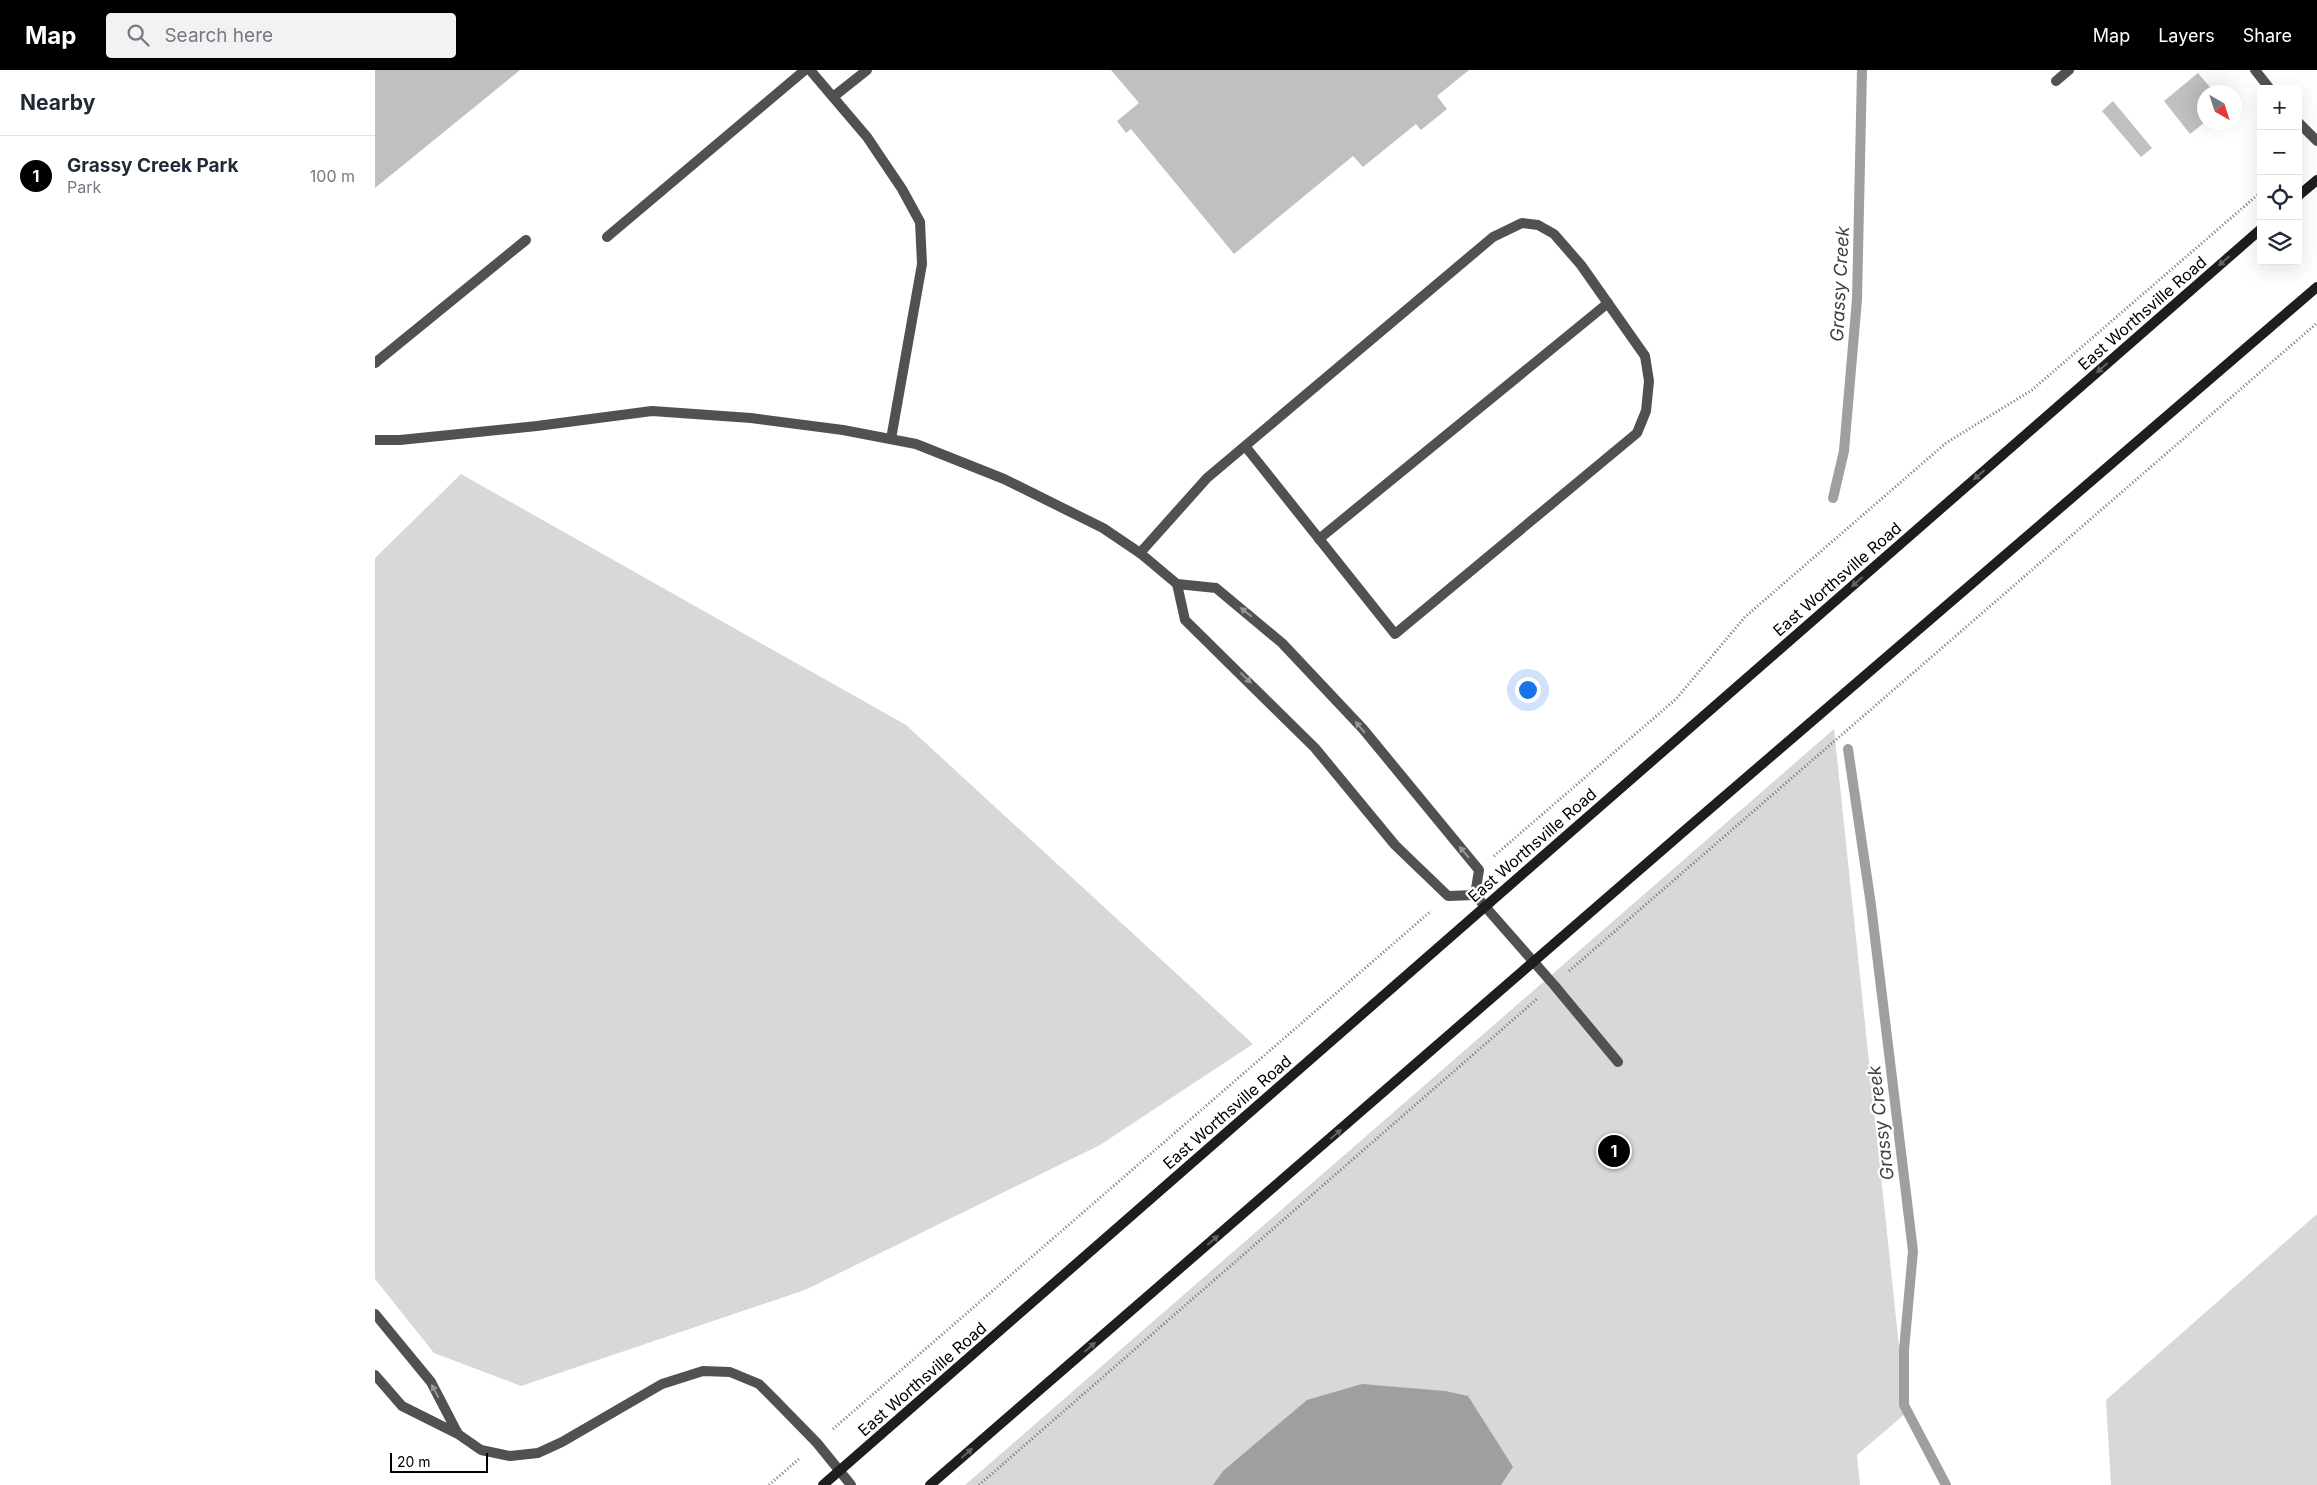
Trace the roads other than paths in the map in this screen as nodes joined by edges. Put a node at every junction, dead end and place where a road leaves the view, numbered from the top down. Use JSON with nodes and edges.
{"nodes":[{"id":1,"x":805,"y":70,"type":"edge"},
{"id":2,"x":810,"y":70,"type":"edge"},
{"id":3,"x":867,"y":70,"type":"edge"},
{"id":4,"x":2069,"y":70,"type":"edge"},
{"id":5,"x":2255,"y":70,"type":"edge"},
{"id":6,"x":2056,"y":81,"type":"dead end"},
{"id":7,"x":2267,"y":85,"type":"edge"},
{"id":8,"x":833,"y":97,"type":"junction"},
{"id":9,"x":2302,"y":126,"type":"edge"},
{"id":10,"x":2317,"y":141,"type":"edge"},
{"id":11,"x":2317,"y":180,"type":"edge"},
{"id":12,"x":2302,"y":193,"type":"edge"},
{"id":13,"x":2257,"y":232,"type":"edge"},
{"id":14,"x":607,"y":237,"type":"dead end"},
{"id":15,"x":526,"y":240,"type":"dead end"},
{"id":16,"x":2317,"y":287,"type":"edge"},
{"id":17,"x":1608,"y":304,"type":"junction"},
{"id":18,"x":375,"y":363,"type":"edge"},
{"id":19,"x":891,"y":439,"type":"junction"},
{"id":20,"x":375,"y":440,"type":"edge"},
{"id":21,"x":1245,"y":446,"type":"junction"},
{"id":22,"x":1319,"y":539,"type":"junction"},
{"id":23,"x":1140,"y":553,"type":"junction"},
{"id":24,"x":1177,"y":584,"type":"junction"},
{"id":25,"x":1475,"y":895,"type":"junction"},
{"id":26,"x":1485,"y":906,"type":"junction"},
{"id":27,"x":1534,"y":963,"type":"junction"},
{"id":28,"x":1617,"y":1062,"type":"dead end"},
{"id":29,"x":375,"y":1314,"type":"edge"},
{"id":30,"x":375,"y":1375,"type":"edge"},
{"id":31,"x":458,"y":1434,"type":"junction"},
{"id":32,"x":839,"y":1471,"type":"junction"},
{"id":33,"x":823,"y":1485,"type":"edge"},
{"id":34,"x":851,"y":1485,"type":"edge"},
{"id":35,"x":930,"y":1485,"type":"edge"}],
"edges":[{"from":1,"to":14,"type":"lane"},
{"from":2,"to":8,"type":"lane"},
{"from":3,"to":8,"type":"lane"},
{"from":4,"to":6,"type":"lane"},
{"from":5,"to":7,"type":"lane"},
{"from":8,"to":19,"type":"lane"},
{"from":9,"to":10,"type":"lane"},
{"from":11,"to":12,"type":"main road"},
{"from":13,"to":26,"type":"main road","name":"East Worthsville Road","one_way":true},
{"from":15,"to":18,"type":"lane"},
{"from":16,"to":27,"type":"main road"},
{"from":17,"to":21,"type":"lane"},
{"from":17,"to":22,"type":"lane"},
{"from":17,"to":22,"type":"lane"},
{"from":19,"to":20,"type":"lane"},
{"from":19,"to":23,"type":"lane"},
{"from":21,"to":22,"type":"lane"},
{"from":21,"to":23,"type":"lane"},
{"from":23,"to":24,"type":"lane"},
{"from":24,"to":25,"type":"lane","one_way":true},
{"from":25,"to":24,"type":"lane","one_way":true},
{"from":25,"to":26,"type":"lane"},
{"from":26,"to":27,"type":"lane"},
{"from":26,"to":32,"type":"main road","name":"East Worthsville Road"},
{"from":27,"to":28,"type":"lane"},
{"from":35,"to":27,"type":"main road","one_way":true},
{"from":31,"to":29,"type":"lane","one_way":true},
{"from":30,"to":31,"type":"lane"},
{"from":31,"to":32,"type":"lane"},
{"from":32,"to":33,"type":"main road","name":"East Worthsville Road"},
{"from":32,"to":34,"type":"lane"}]}
